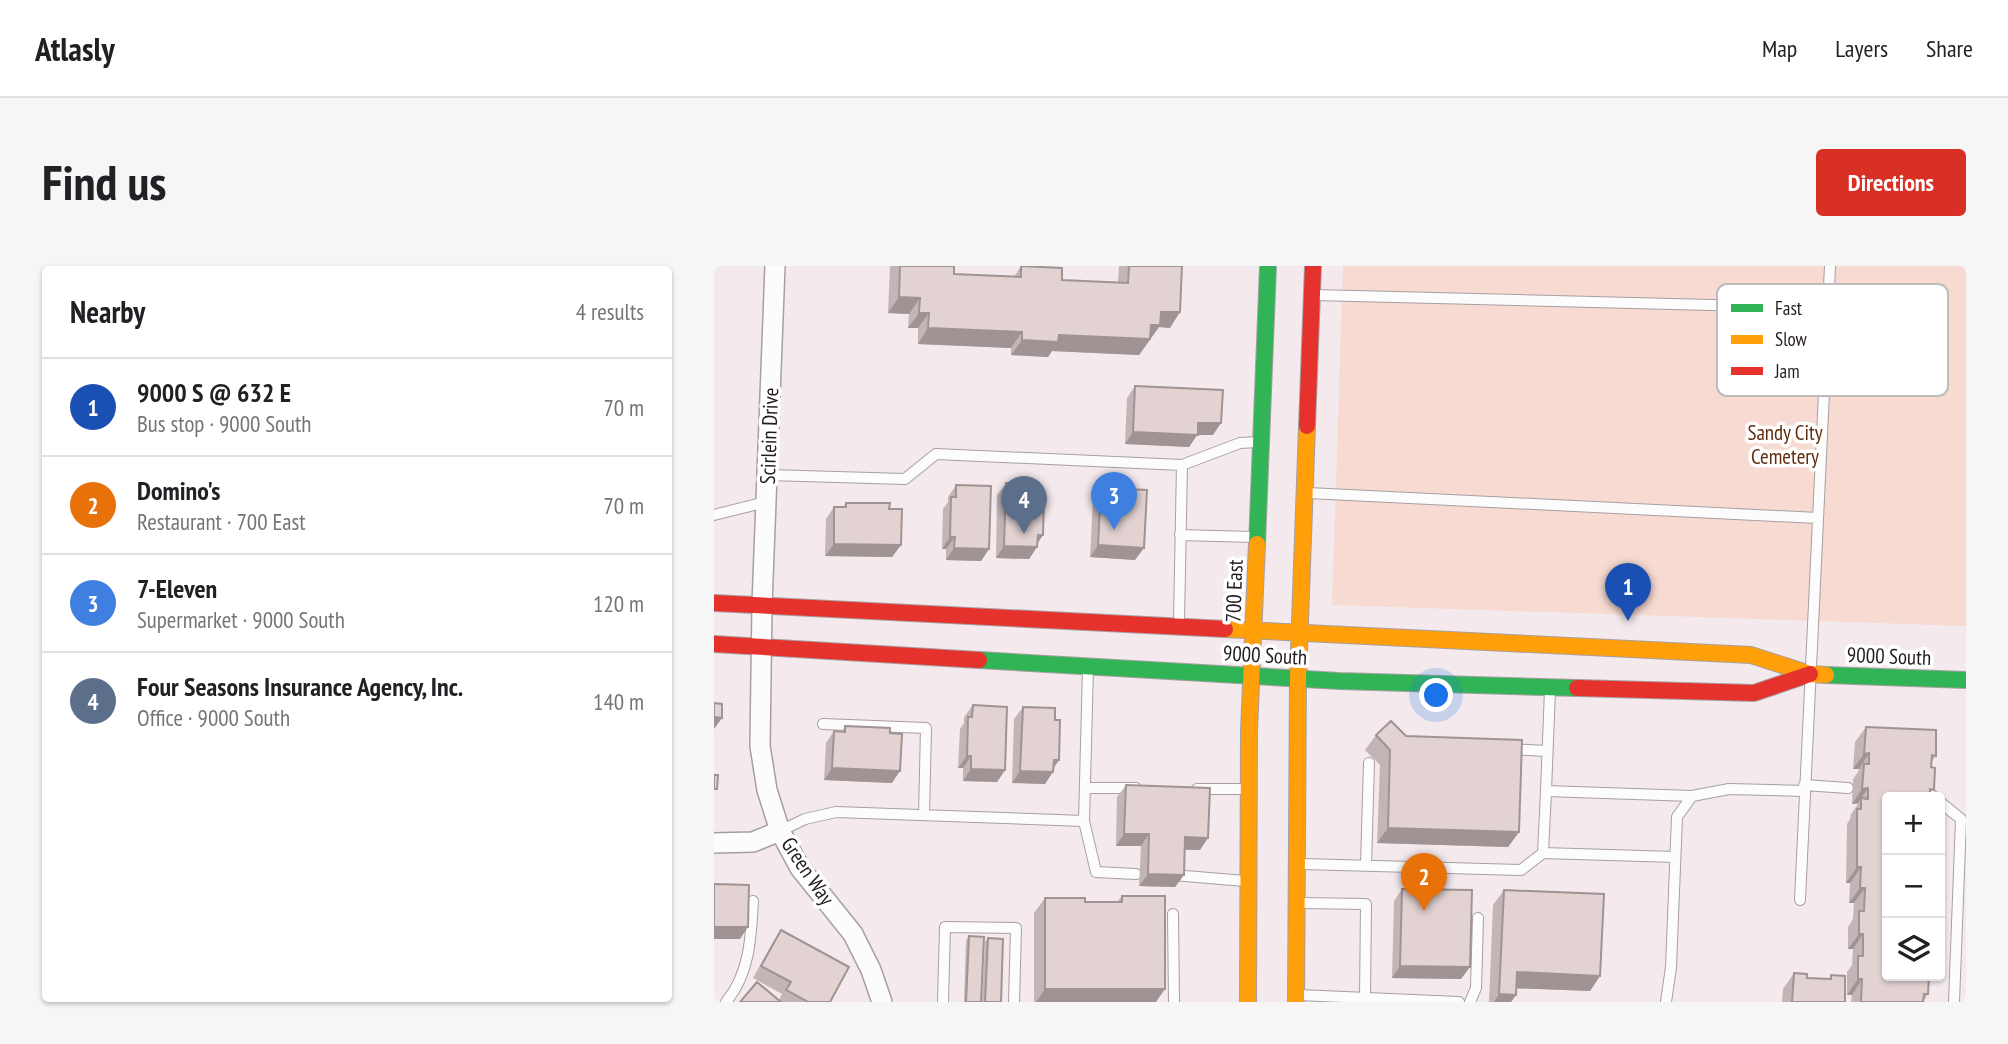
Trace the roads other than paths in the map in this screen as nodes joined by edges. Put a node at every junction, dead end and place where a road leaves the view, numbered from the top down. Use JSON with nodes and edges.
{"nodes":[{"id":1,"x":775,"y":266,"type":"edge"},
{"id":2,"x":1268,"y":266,"type":"edge"},
{"id":3,"x":1313,"y":266,"type":"edge"},
{"id":4,"x":1830,"y":266,"type":"edge"},
{"id":5,"x":1829,"y":284,"type":"edge"},
{"id":6,"x":1312,"y":295,"type":"junction"},
{"id":7,"x":1717,"y":305,"type":"edge"},
{"id":8,"x":1824,"y":396,"type":"edge"},
{"id":9,"x":1261,"y":442,"type":"junction"},
{"id":10,"x":1182,"y":465,"type":"junction"},
{"id":11,"x":768,"y":475,"type":"junction"},
{"id":12,"x":1305,"y":492,"type":"junction"},
{"id":13,"x":766,"y":502,"type":"junction"},
{"id":14,"x":714,"y":515,"type":"edge"},
{"id":15,"x":1818,"y":518,"type":"junction"},
{"id":16,"x":1180,"y":535,"type":"junction"},
{"id":17,"x":1258,"y":537,"type":"junction"},
{"id":18,"x":714,"y":603,"type":"edge"},
{"id":19,"x":762,"y":605,"type":"junction"},
{"id":20,"x":1179,"y":626,"type":"junction"},
{"id":21,"x":1254,"y":630,"type":"junction"},
{"id":22,"x":1300,"y":632,"type":"junction"},
{"id":23,"x":714,"y":644,"type":"edge"},
{"id":24,"x":761,"y":647,"type":"junction"},
{"id":25,"x":1088,"y":667,"type":"junction"},
{"id":26,"x":1810,"y":674,"type":"junction"},
{"id":27,"x":1252,"y":676,"type":"junction"},
{"id":28,"x":1298,"y":678,"type":"junction"},
{"id":29,"x":1966,"y":680,"type":"edge"},
{"id":30,"x":1550,"y":688,"type":"junction"},
{"id":31,"x":823,"y":724,"type":"dead end"},
{"id":32,"x":1494,"y":749,"type":"edge"},
{"id":33,"x":1547,"y":751,"type":"junction"},
{"id":34,"x":1369,"y":763,"type":"dead end"},
{"id":35,"x":1085,"y":788,"type":"junction"},
{"id":36,"x":1149,"y":788,"type":"edge"},
{"id":37,"x":1804,"y":788,"type":"junction"},
{"id":38,"x":1848,"y":788,"type":"dead end"},
{"id":39,"x":1188,"y":789,"type":"edge"},
{"id":40,"x":1249,"y":789,"type":"junction"},
{"id":41,"x":1546,"y":791,"type":"junction"},
{"id":42,"x":1692,"y":796,"type":"junction"},
{"id":43,"x":1945,"y":806,"type":"edge"},
{"id":44,"x":924,"y":816,"type":"junction"},
{"id":45,"x":1084,"y":821,"type":"junction"},
{"id":46,"x":780,"y":831,"type":"junction"},
{"id":47,"x":714,"y":843,"type":"edge"},
{"id":48,"x":1543,"y":853,"type":"junction"},
{"id":49,"x":1675,"y":856,"type":"junction"},
{"id":50,"x":1298,"y":864,"type":"junction"},
{"id":51,"x":1366,"y":865,"type":"junction"},
{"id":52,"x":1136,"y":874,"type":"dead end"},
{"id":53,"x":1172,"y":875,"type":"edge"},
{"id":54,"x":1248,"y":881,"type":"junction"},
{"id":55,"x":1800,"y":900,"type":"dead end"},
{"id":56,"x":753,"y":901,"type":"dead end"},
{"id":57,"x":1298,"y":903,"type":"junction"},
{"id":58,"x":1173,"y":914,"type":"dead end"},
{"id":59,"x":1478,"y":918,"type":"dead end"},
{"id":60,"x":1366,"y":998,"type":"junction"},
{"id":61,"x":1296,"y":999,"type":"edge"},
{"id":62,"x":726,"y":1002,"type":"edge"},
{"id":63,"x":882,"y":1002,"type":"edge"},
{"id":64,"x":943,"y":1002,"type":"edge"},
{"id":65,"x":1014,"y":1002,"type":"edge"},
{"id":66,"x":1174,"y":1002,"type":"edge"},
{"id":67,"x":1248,"y":1002,"type":"edge"},
{"id":68,"x":1459,"y":1002,"type":"edge"},
{"id":69,"x":1470,"y":1002,"type":"edge"},
{"id":70,"x":1666,"y":1002,"type":"edge"},
{"id":71,"x":1954,"y":1002,"type":"edge"}],
"edges":[{"from":1,"to":11,"type":"street","name":"Scirlein Drive"},
{"from":2,"to":9,"type":"main road","name":"700 East"},
{"from":3,"to":6,"type":"main road"},
{"from":4,"to":5,"type":"lane"},
{"from":6,"to":7,"type":"lane"},
{"from":6,"to":12,"type":"main road"},
{"from":8,"to":15,"type":"lane"},
{"from":9,"to":10,"type":"lane"},
{"from":9,"to":17,"type":"main road","name":"700 East"},
{"from":10,"to":11,"type":"lane"},
{"from":10,"to":16,"type":"lane"},
{"from":11,"to":13,"type":"street","name":"Scirlein Drive"},
{"from":12,"to":15,"type":"lane"},
{"from":12,"to":22,"type":"main road"},
{"from":13,"to":14,"type":"lane"},
{"from":13,"to":19,"type":"street","name":"Scirlein Drive"},
{"from":15,"to":26,"type":"lane"},
{"from":16,"to":17,"type":"lane"},
{"from":16,"to":20,"type":"lane"},
{"from":17,"to":21,"type":"main road","name":"700 East"},
{"from":18,"to":19,"type":"main road","name":"9000 South"},
{"from":19,"to":20,"type":"main road","name":"9000 South"},
{"from":19,"to":24,"type":"street","name":"Green Way"},
{"from":20,"to":21,"type":"main road","name":"9000 South"},
{"from":21,"to":22,"type":"main road","name":"9000 South"},
{"from":21,"to":27,"type":"main road","name":"700 East"},
{"from":22,"to":26,"type":"main road","name":"9000 South"},
{"from":22,"to":28,"type":"main road"},
{"from":23,"to":24,"type":"main road","name":"9000 South"},
{"from":24,"to":25,"type":"main road","name":"9000 South"},
{"from":24,"to":46,"type":"street","name":"Green Way"},
{"from":25,"to":27,"type":"main road","name":"9000 South"},
{"from":25,"to":35,"type":"lane"},
{"from":26,"to":29,"type":"main road","name":"9000 South"},
{"from":26,"to":30,"type":"main road","name":"9000 South"},
{"from":26,"to":37,"type":"lane"},
{"from":27,"to":28,"type":"main road","name":"9000 South"},
{"from":27,"to":40,"type":"main road","name":"700 East"},
{"from":28,"to":30,"type":"main road","name":"9000 South"},
{"from":28,"to":50,"type":"main road"},
{"from":30,"to":33,"type":"lane"},
{"from":31,"to":44,"type":"lane"},
{"from":32,"to":33,"type":"lane"},
{"from":33,"to":41,"type":"lane"},
{"from":34,"to":51,"type":"lane"},
{"from":35,"to":36,"type":"lane"},
{"from":35,"to":45,"type":"lane"},
{"from":37,"to":38,"type":"lane"},
{"from":37,"to":42,"type":"lane"},
{"from":37,"to":55,"type":"lane"},
{"from":39,"to":40,"type":"lane"},
{"from":40,"to":54,"type":"main road","name":"700 East"},
{"from":41,"to":42,"type":"lane"},
{"from":41,"to":48,"type":"lane"},
{"from":42,"to":49,"type":"lane"},
{"from":43,"to":71,"type":"lane"},
{"from":44,"to":45,"type":"lane"},
{"from":44,"to":46,"type":"lane"},
{"from":45,"to":52,"type":"lane"},
{"from":46,"to":47,"type":"street"},
{"from":46,"to":63,"type":"street","name":"Green Way"},
{"from":48,"to":49,"type":"lane"},
{"from":48,"to":51,"type":"lane"},
{"from":49,"to":70,"type":"lane"},
{"from":50,"to":51,"type":"lane"},
{"from":50,"to":57,"type":"main road"},
{"from":53,"to":54,"type":"lane"},
{"from":54,"to":67,"type":"main road","name":"700 East"},
{"from":56,"to":62,"type":"lane"},
{"from":57,"to":60,"type":"lane"},
{"from":57,"to":61,"type":"main road"},
{"from":58,"to":66,"type":"lane"},
{"from":59,"to":69,"type":"lane"},
{"from":60,"to":61,"type":"lane"},
{"from":60,"to":68,"type":"lane"},
{"from":64,"to":65,"type":"lane"}]}
